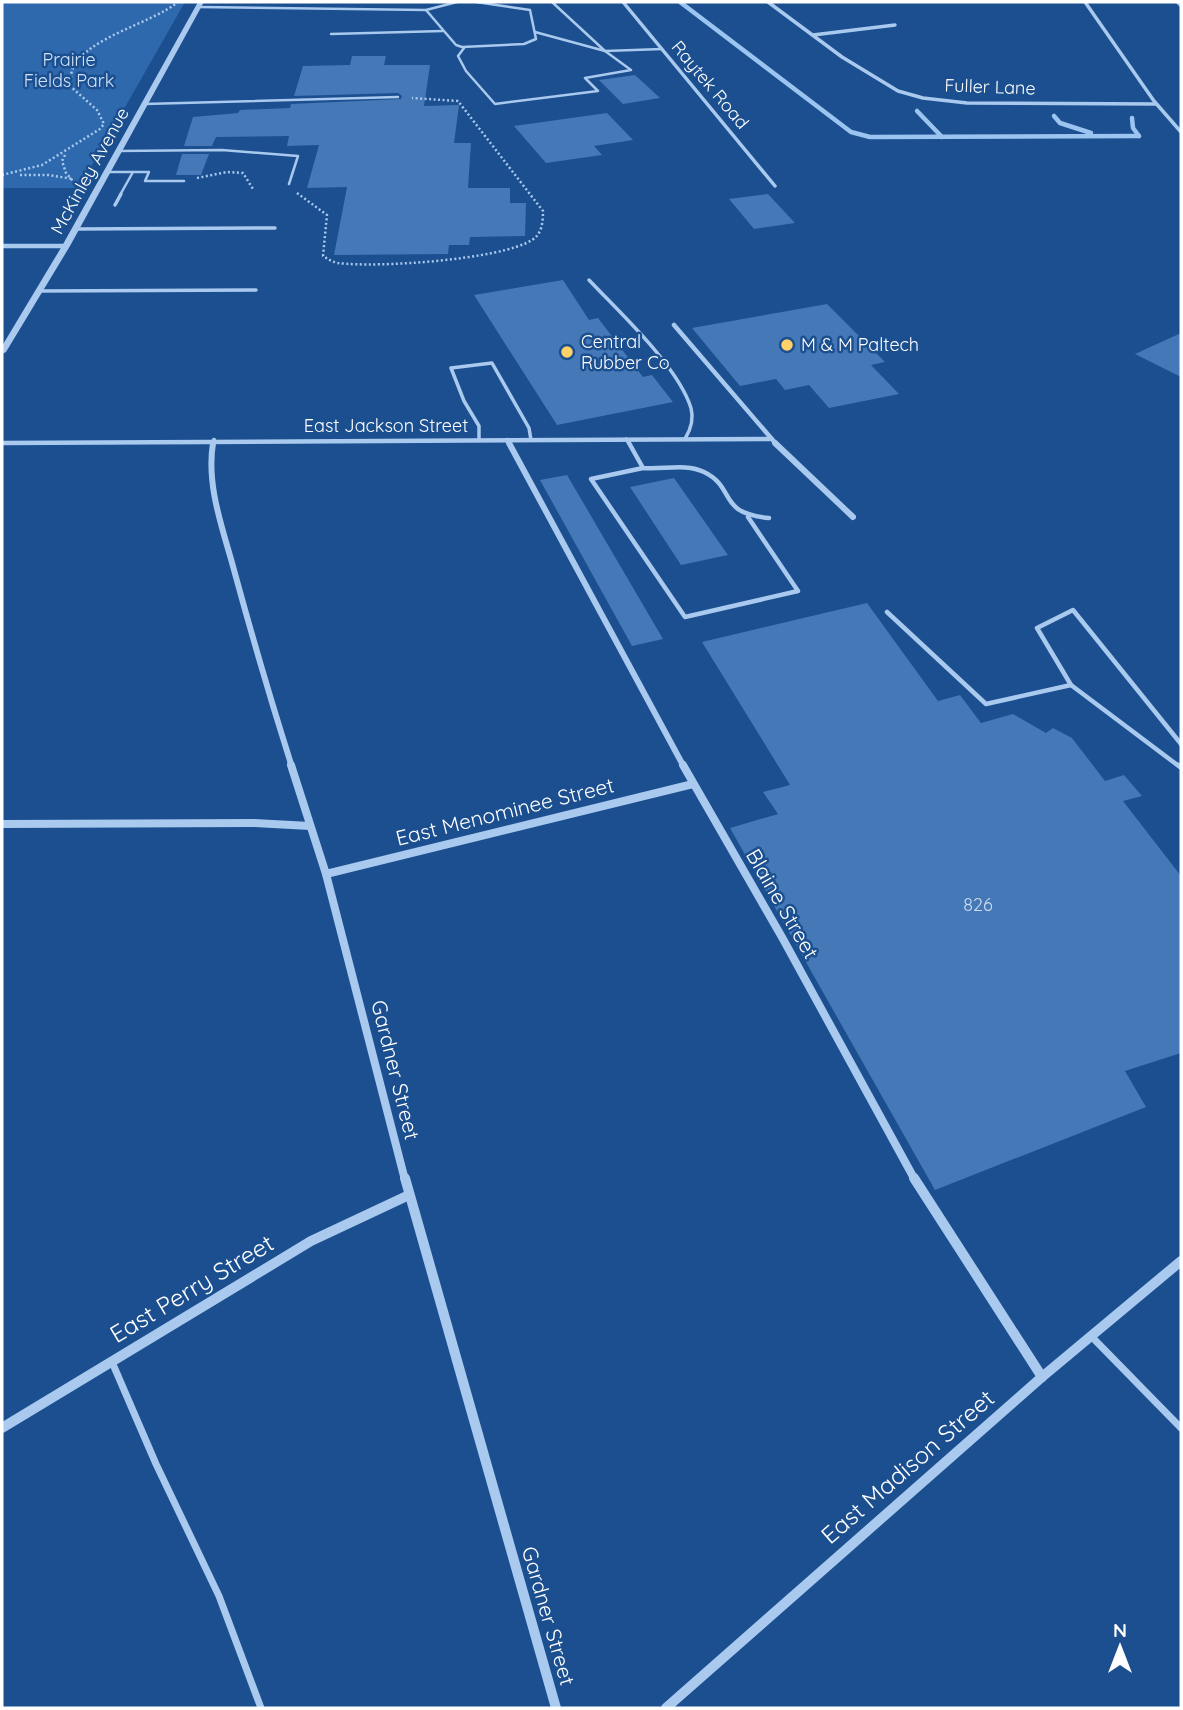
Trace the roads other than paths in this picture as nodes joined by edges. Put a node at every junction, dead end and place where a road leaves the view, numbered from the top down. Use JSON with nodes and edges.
{"nodes":[{"id":1,"x":457,"y":2,"type":"edge"},
{"id":2,"x":476,"y":2,"type":"edge"},
{"id":3,"x":552,"y":2,"type":"edge"},
{"id":4,"x":623,"y":2,"type":"edge"},
{"id":5,"x":768,"y":2,"type":"edge"},
{"id":6,"x":1085,"y":2,"type":"edge"},
{"id":7,"x":199,"y":4,"type":"edge"},
{"id":8,"x":426,"y":10,"type":"junction"},
{"id":9,"x":895,"y":25,"type":"dead end"},
{"id":10,"x":443,"y":31,"type":"junction"},
{"id":11,"x":535,"y":32,"type":"junction"},
{"id":12,"x":331,"y":34,"type":"dead end"},
{"id":13,"x":813,"y":35,"type":"junction"},
{"id":14,"x":464,"y":48,"type":"junction"},
{"id":15,"x":662,"y":49,"type":"junction"},
{"id":16,"x":605,"y":51,"type":"junction"},
{"id":17,"x":398,"y":97,"type":"road end"},
{"id":18,"x":1155,"y":102,"type":"junction"},
{"id":19,"x":145,"y":104,"type":"junction"},
{"id":20,"x":495,"y":104,"type":"joint"},
{"id":21,"x":1181,"y":132,"type":"edge"},
{"id":22,"x":118,"y":151,"type":"junction"},
{"id":23,"x":107,"y":172,"type":"junction"},
{"id":24,"x":133,"y":172,"type":"junction"},
{"id":25,"x":184,"y":181,"type":"road end"},
{"id":26,"x":289,"y":184,"type":"road end"},
{"id":27,"x":775,"y":186,"type":"dead end"},
{"id":28,"x":115,"y":205,"type":"dead end"},
{"id":29,"x":275,"y":228,"type":"dead end"},
{"id":30,"x":76,"y":229,"type":"junction"},
{"id":31,"x":2,"y":246,"type":"edge"},
{"id":32,"x":66,"y":247,"type":"junction"},
{"id":33,"x":589,"y":280,"type":"dead end"},
{"id":34,"x":256,"y":290,"type":"dead end"},
{"id":35,"x":38,"y":291,"type":"junction"},
{"id":36,"x":674,"y":325,"type":"dead end"},
{"id":37,"x":2,"y":352,"type":"edge"},
{"id":38,"x":626,"y":439,"type":"junction"},
{"id":39,"x":685,"y":439,"type":"junction"},
{"id":40,"x":770,"y":439,"type":"junction"},
{"id":41,"x":214,"y":440,"type":"junction"},
{"id":42,"x":479,"y":440,"type":"junction"},
{"id":43,"x":507,"y":440,"type":"junction"},
{"id":44,"x":531,"y":440,"type":"junction"},
{"id":45,"x":2,"y":443,"type":"edge"},
{"id":46,"x":643,"y":468,"type":"junction"},
{"id":47,"x":748,"y":517,"type":"junction"},
{"id":48,"x":853,"y":517,"type":"dead end"},
{"id":49,"x":769,"y":518,"type":"dead end"},
{"id":50,"x":887,"y":612,"type":"dead end"},
{"id":51,"x":1071,"y":685,"type":"junction"},
{"id":52,"x":1181,"y":744,"type":"edge"},
{"id":53,"x":1181,"y":766,"type":"edge"},
{"id":54,"x":693,"y":784,"type":"junction"},
{"id":55,"x":2,"y":824,"type":"edge"},
{"id":56,"x":310,"y":826,"type":"junction"},
{"id":57,"x":326,"y":874,"type":"junction"},
{"id":58,"x":409,"y":1195,"type":"junction"},
{"id":59,"x":1181,"y":1261,"type":"edge"},
{"id":60,"x":1091,"y":1336,"type":"junction"},
{"id":61,"x":112,"y":1362,"type":"junction"},
{"id":62,"x":1042,"y":1377,"type":"junction"},
{"id":63,"x":1181,"y":1427,"type":"edge"},
{"id":64,"x":2,"y":1428,"type":"edge"},
{"id":65,"x":261,"y":1708,"type":"edge"},
{"id":66,"x":556,"y":1708,"type":"edge"},
{"id":67,"x":666,"y":1708,"type":"edge"}],
"edges":[{"from":1,"to":8,"type":"lane"},
{"from":2,"to":11,"type":"lane"},
{"from":3,"to":16,"type":"lane"},
{"from":4,"to":15,"type":"street","name":"Raytek Road"},
{"from":5,"to":13,"type":"street","name":"Fuller Lane"},
{"from":6,"to":18,"type":"street"},
{"from":7,"to":8,"type":"lane"},
{"from":7,"to":19,"type":"street","name":"McKinley Avenue"},
{"from":8,"to":10,"type":"lane"},
{"from":9,"to":13,"type":"street"},
{"from":10,"to":12,"type":"lane"},
{"from":10,"to":14,"type":"lane"},
{"from":11,"to":14,"type":"lane"},
{"from":11,"to":16,"type":"lane"},
{"from":13,"to":18,"type":"street","name":"Fuller Lane"},
{"from":14,"to":20,"type":"lane"},
{"from":15,"to":16,"type":"lane"},
{"from":15,"to":27,"type":"street","name":"Raytek Road"},
{"from":16,"to":20,"type":"lane"},
{"from":17,"to":19,"type":"lane"},
{"from":18,"to":21,"type":"street"},
{"from":19,"to":22,"type":"street","name":"McKinley Avenue"},
{"from":22,"to":23,"type":"street","name":"McKinley Avenue"},
{"from":22,"to":26,"type":"lane"},
{"from":23,"to":24,"type":"lane"},
{"from":23,"to":30,"type":"street","name":"McKinley Avenue"},
{"from":24,"to":25,"type":"lane"},
{"from":24,"to":28,"type":"lane"},
{"from":29,"to":30,"type":"lane"},
{"from":30,"to":32,"type":"street","name":"McKinley Avenue"},
{"from":31,"to":32,"type":"street"},
{"from":32,"to":35,"type":"street","name":"McKinley Avenue"},
{"from":33,"to":39,"type":"lane"},
{"from":34,"to":35,"type":"lane"},
{"from":35,"to":37,"type":"street","name":"McKinley Avenue"},
{"from":36,"to":40,"type":"street"},
{"from":38,"to":39,"type":"street","name":"East Jackson Street"},
{"from":38,"to":44,"type":"street","name":"East Jackson Street"},
{"from":38,"to":46,"type":"lane"},
{"from":39,"to":40,"type":"street","name":"East Jackson Street"},
{"from":40,"to":48,"type":"street"},
{"from":41,"to":42,"type":"street","name":"East Jackson Street"},
{"from":41,"to":45,"type":"street","name":"East Jackson Street"},
{"from":41,"to":56,"type":"street","name":"Gardner Street"},
{"from":42,"to":43,"type":"street","name":"East Jackson Street"},
{"from":42,"to":44,"type":"lane"},
{"from":43,"to":44,"type":"street","name":"East Jackson Street"},
{"from":43,"to":54,"type":"street","name":"Blaine Street"},
{"from":46,"to":47,"type":"lane"},
{"from":46,"to":47,"type":"lane"},
{"from":47,"to":49,"type":"lane"},
{"from":50,"to":51,"type":"lane"},
{"from":51,"to":52,"type":"lane"},
{"from":51,"to":53,"type":"lane"},
{"from":54,"to":57,"type":"street","name":"East Menominee Street"},
{"from":54,"to":62,"type":"street","name":"Blaine Street"},
{"from":55,"to":56,"type":"street"},
{"from":56,"to":57,"type":"street","name":"Gardner Street"},
{"from":57,"to":58,"type":"street","name":"Gardner Street"},
{"from":58,"to":61,"type":"street","name":"East Perry Street"},
{"from":58,"to":66,"type":"street","name":"Gardner Street"},
{"from":59,"to":60,"type":"street","name":"East Madison Street"},
{"from":60,"to":62,"type":"street","name":"East Madison Street"},
{"from":60,"to":63,"type":"lane"},
{"from":61,"to":64,"type":"street","name":"East Perry Street"},
{"from":61,"to":65,"type":"lane"},
{"from":62,"to":67,"type":"street","name":"East Madison Street"}]}
